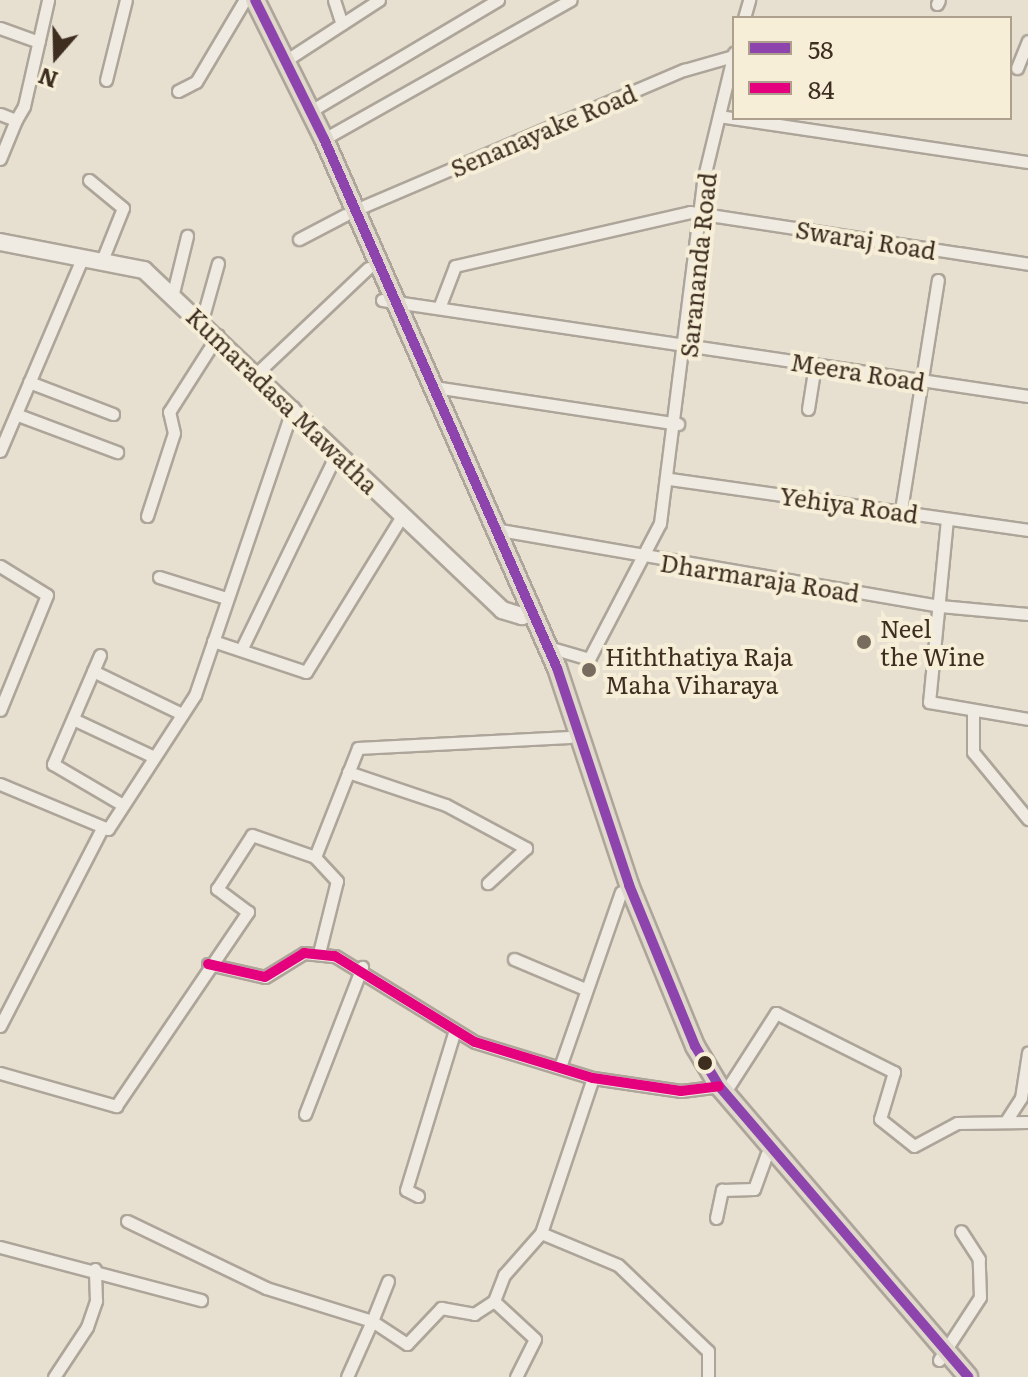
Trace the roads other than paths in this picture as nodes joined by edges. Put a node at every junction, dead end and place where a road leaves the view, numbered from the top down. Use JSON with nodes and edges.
{"nodes":[{"id":1,"x":48,"y":0,"type":"edge"},
{"id":2,"x":126,"y":0,"type":"edge"},
{"id":3,"x":334,"y":0,"type":"edge"},
{"id":4,"x":379,"y":0,"type":"edge"},
{"id":5,"x":498,"y":0,"type":"edge"},
{"id":6,"x":571,"y":0,"type":"edge"},
{"id":7,"x":246,"y":1,"type":"edge"},
{"id":8,"x":342,"y":24,"type":"junction"},
{"id":9,"x":0,"y":28,"type":"edge"},
{"id":10,"x":1028,"y":41,"type":"edge"},
{"id":11,"x":39,"y":42,"type":"junction"},
{"id":12,"x":732,"y":56,"type":"edge"},
{"id":13,"x":285,"y":61,"type":"junction"},
{"id":14,"x":732,"y":63,"type":"edge"},
{"id":15,"x":1017,"y":68,"type":"dead end"},
{"id":16,"x":106,"y":80,"type":"dead end"},
{"id":17,"x":178,"y":91,"type":"dead end"},
{"id":18,"x":296,"y":96,"type":"junction"},
{"id":19,"x":309,"y":112,"type":"junction"},
{"id":20,"x":0,"y":114,"type":"edge"},
{"id":21,"x":719,"y":116,"type":"junction"},
{"id":22,"x":732,"y":118,"type":"edge"},
{"id":23,"x":16,"y":120,"type":"junction"},
{"id":24,"x":746,"y":120,"type":"edge"},
{"id":25,"x":324,"y":139,"type":"junction"},
{"id":26,"x":0,"y":159,"type":"edge"},
{"id":27,"x":1028,"y":162,"type":"edge"},
{"id":28,"x":89,"y":180,"type":"dead end"},
{"id":29,"x":350,"y":212,"type":"junction"},
{"id":30,"x":703,"y":213,"type":"junction"},
{"id":31,"x":187,"y":236,"type":"dead end"},
{"id":32,"x":299,"y":239,"type":"dead end"},
{"id":33,"x":0,"y":242,"type":"edge"},
{"id":34,"x":82,"y":259,"type":"junction"},
{"id":35,"x":101,"y":263,"type":"junction"},
{"id":36,"x":218,"y":263,"type":"dead end"},
{"id":37,"x":1028,"y":264,"type":"edge"},
{"id":38,"x":368,"y":268,"type":"junction"},
{"id":39,"x":938,"y":280,"type":"dead end"},
{"id":40,"x":173,"y":293,"type":"junction"},
{"id":41,"x":391,"y":308,"type":"junction"},
{"id":42,"x":439,"y":308,"type":"junction"},
{"id":43,"x":202,"y":320,"type":"junction"},
{"id":44,"x":218,"y":335,"type":"junction"},
{"id":45,"x":688,"y":347,"type":"junction"},
{"id":46,"x":815,"y":365,"type":"junction"},
{"id":47,"x":257,"y":373,"type":"junction"},
{"id":48,"x":920,"y":381,"type":"junction"},
{"id":49,"x":29,"y":382,"type":"junction"},
{"id":50,"x":434,"y":387,"type":"junction"},
{"id":51,"x":1028,"y":396,"type":"edge"},
{"id":52,"x":293,"y":407,"type":"junction"},
{"id":53,"x":808,"y":409,"type":"dead end"},
{"id":54,"x":113,"y":414,"type":"dead end"},
{"id":55,"x":18,"y":415,"type":"junction"},
{"id":56,"x":678,"y":424,"type":"junction"},
{"id":57,"x":0,"y":451,"type":"edge"},
{"id":58,"x":117,"y":452,"type":"dead end"},
{"id":59,"x":337,"y":452,"type":"junction"},
{"id":60,"x":670,"y":479,"type":"junction"},
{"id":61,"x":901,"y":510,"type":"junction"},
{"id":62,"x":147,"y":516,"type":"dead end"},
{"id":63,"x":402,"y":516,"type":"junction"},
{"id":64,"x":947,"y":519,"type":"junction"},
{"id":65,"x":494,"y":529,"type":"junction"},
{"id":66,"x":1028,"y":530,"type":"edge"},
{"id":67,"x":646,"y":558,"type":"junction"},
{"id":68,"x":0,"y":566,"type":"edge"},
{"id":69,"x":159,"y":577,"type":"dead end"},
{"id":70,"x":223,"y":597,"type":"junction"},
{"id":71,"x":940,"y":606,"type":"junction"},
{"id":72,"x":528,"y":613,"type":"junction"},
{"id":73,"x":1028,"y":614,"type":"edge"},
{"id":74,"x":213,"y":641,"type":"junction"},
{"id":75,"x":548,"y":647,"type":"junction"},
{"id":76,"x":241,"y":650,"type":"junction"},
{"id":77,"x":100,"y":655,"type":"dead end"},
{"id":78,"x":93,"y":671,"type":"junction"},
{"id":79,"x":0,"y":710,"type":"edge"},
{"id":80,"x":973,"y":713,"type":"junction"},
{"id":81,"x":182,"y":714,"type":"junction"},
{"id":82,"x":73,"y":719,"type":"junction"},
{"id":83,"x":1028,"y":719,"type":"edge"},
{"id":84,"x":569,"y":737,"type":"junction"},
{"id":85,"x":154,"y":757,"type":"junction"},
{"id":86,"x":348,"y":772,"type":"junction"},
{"id":87,"x":0,"y":784,"type":"edge"},
{"id":88,"x":123,"y":805,"type":"junction"},
{"id":89,"x":598,"y":810,"type":"junction"},
{"id":90,"x":1028,"y":819,"type":"edge"},
{"id":91,"x":101,"y":830,"type":"junction"},
{"id":92,"x":315,"y":857,"type":"junction"},
{"id":93,"x":488,"y":883,"type":"dead end"},
{"id":94,"x":621,"y":892,"type":"junction"},
{"id":95,"x":319,"y":953,"type":"junction"},
{"id":96,"x":514,"y":959,"type":"dead end"},
{"id":97,"x":208,"y":964,"type":"junction"},
{"id":98,"x":362,"y":967,"type":"junction"},
{"id":99,"x":585,"y":989,"type":"junction"},
{"id":100,"x":0,"y":1026,"type":"edge"},
{"id":101,"x":455,"y":1030,"type":"junction"},
{"id":102,"x":1028,"y":1053,"type":"edge"},
{"id":103,"x":560,"y":1067,"type":"junction"},
{"id":104,"x":0,"y":1073,"type":"edge"},
{"id":105,"x":593,"y":1078,"type":"junction"},
{"id":106,"x":718,"y":1089,"type":"junction"},
{"id":107,"x":305,"y":1114,"type":"dead end"},
{"id":108,"x":1006,"y":1121,"type":"junction"},
{"id":109,"x":1028,"y":1122,"type":"edge"},
{"id":110,"x":767,"y":1154,"type":"junction"},
{"id":111,"x":418,"y":1196,"type":"dead end"},
{"id":112,"x":716,"y":1218,"type":"dead end"},
{"id":113,"x":127,"y":1221,"type":"dead end"},
{"id":114,"x":961,"y":1231,"type":"dead end"},
{"id":115,"x":541,"y":1233,"type":"junction"},
{"id":116,"x":0,"y":1247,"type":"edge"},
{"id":117,"x":95,"y":1269,"type":"junction"},
{"id":118,"x":388,"y":1281,"type":"dead end"},
{"id":119,"x":201,"y":1300,"type":"dead end"},
{"id":120,"x":494,"y":1301,"type":"junction"},
{"id":121,"x":372,"y":1321,"type":"junction"},
{"id":122,"x":943,"y":1356,"type":"junction"},
{"id":123,"x":54,"y":1377,"type":"edge"},
{"id":124,"x":347,"y":1377,"type":"edge"},
{"id":125,"x":516,"y":1377,"type":"edge"},
{"id":126,"x":708,"y":1377,"type":"edge"},
{"id":127,"x":953,"y":1377,"type":"edge"},
{"id":128,"x":968,"y":1377,"type":"edge"}],
"edges":[{"from":1,"to":11,"type":"street"},
{"from":2,"to":16,"type":"street"},
{"from":3,"to":8,"type":"street"},
{"from":4,"to":8,"type":"street"},
{"from":5,"to":19,"type":"street"},
{"from":6,"to":25,"type":"street"},
{"from":7,"to":13,"type":"highway"},
{"from":7,"to":17,"type":"street"},
{"from":7,"to":18,"type":"highway"},
{"from":8,"to":13,"type":"street"},
{"from":9,"to":11,"type":"street"},
{"from":10,"to":15,"type":"street"},
{"from":11,"to":23,"type":"street"},
{"from":12,"to":29,"type":"street","name":"Senanayake Road"},
{"from":13,"to":18,"type":"highway"},
{"from":14,"to":21,"type":"street","name":"Sarananda Road"},
{"from":18,"to":19,"type":"highway"},
{"from":18,"to":29,"type":"highway"},
{"from":19,"to":25,"type":"highway"},
{"from":20,"to":23,"type":"street"},
{"from":21,"to":22,"type":"street"},
{"from":21,"to":30,"type":"street","name":"Sarananda Road"},
{"from":23,"to":26,"type":"street"},
{"from":24,"to":27,"type":"street"},
{"from":25,"to":29,"type":"highway"},
{"from":28,"to":35,"type":"street"},
{"from":29,"to":32,"type":"street","name":"Senanayake Road"},
{"from":29,"to":38,"type":"highway"},
{"from":29,"to":41,"type":"highway"},
{"from":30,"to":37,"type":"street","name":"Swaraj Road"},
{"from":30,"to":42,"type":"street"},
{"from":30,"to":45,"type":"street","name":"Sarananda Road"},
{"from":31,"to":40,"type":"street"},
{"from":33,"to":34,"type":"main road","name":"Kumaradasa Mawatha"},
{"from":34,"to":35,"type":"main road","name":"Kumaradasa Mawatha"},
{"from":34,"to":49,"type":"street"},
{"from":35,"to":40,"type":"main road","name":"Kumaradasa Mawatha"},
{"from":36,"to":43,"type":"street"},
{"from":38,"to":41,"type":"highway"},
{"from":38,"to":47,"type":"street"},
{"from":39,"to":48,"type":"street"},
{"from":40,"to":43,"type":"main road","name":"Kumaradasa Mawatha"},
{"from":41,"to":42,"type":"street","name":"Meera Road"},
{"from":41,"to":50,"type":"highway"},
{"from":41,"to":72,"type":"highway"},
{"from":42,"to":45,"type":"street","name":"Meera Road"},
{"from":43,"to":44,"type":"main road","name":"Kumaradasa Mawatha"},
{"from":44,"to":47,"type":"main road","name":"Kumaradasa Mawatha"},
{"from":44,"to":62,"type":"street"},
{"from":45,"to":46,"type":"street","name":"Meera Road"},
{"from":45,"to":56,"type":"street","name":"Sarananda Road"},
{"from":46,"to":48,"type":"street","name":"Meera Road"},
{"from":46,"to":53,"type":"street"},
{"from":47,"to":52,"type":"main road","name":"Kumaradasa Mawatha"},
{"from":48,"to":51,"type":"street","name":"Meera Road"},
{"from":48,"to":61,"type":"street"},
{"from":49,"to":54,"type":"street"},
{"from":49,"to":55,"type":"street"},
{"from":50,"to":56,"type":"street"},
{"from":50,"to":65,"type":"highway"},
{"from":52,"to":59,"type":"main road","name":"Kumaradasa Mawatha"},
{"from":52,"to":70,"type":"street"},
{"from":55,"to":57,"type":"street"},
{"from":55,"to":58,"type":"street"},
{"from":56,"to":60,"type":"street","name":"Sarananda Road"},
{"from":59,"to":63,"type":"main road","name":"Kumaradasa Mawatha"},
{"from":59,"to":76,"type":"street"},
{"from":60,"to":61,"type":"street","name":"Yehiya Road"},
{"from":60,"to":67,"type":"street","name":"Sarananda Road"},
{"from":61,"to":64,"type":"street","name":"Yehiya Road"},
{"from":63,"to":72,"type":"main road","name":"Kumaradasa Mawatha"},
{"from":63,"to":76,"type":"street"},
{"from":64,"to":66,"type":"street","name":"Yehiya Road"},
{"from":64,"to":71,"type":"street"},
{"from":65,"to":67,"type":"street","name":"Dharmaraja Road"},
{"from":65,"to":72,"type":"highway"},
{"from":67,"to":71,"type":"street","name":"Dharmaraja Road"},
{"from":67,"to":75,"type":"street","name":"Sarananda Road"},
{"from":68,"to":79,"type":"street"},
{"from":69,"to":70,"type":"street"},
{"from":70,"to":74,"type":"street"},
{"from":71,"to":73,"type":"street","name":"Dharmaraja Road"},
{"from":71,"to":80,"type":"street"},
{"from":72,"to":75,"type":"highway"},
{"from":72,"to":84,"type":"highway"},
{"from":74,"to":76,"type":"street"},
{"from":74,"to":81,"type":"street"},
{"from":75,"to":89,"type":"highway"},
{"from":77,"to":78,"type":"street"},
{"from":78,"to":81,"type":"street"},
{"from":78,"to":82,"type":"street"},
{"from":80,"to":83,"type":"street"},
{"from":80,"to":90,"type":"street"},
{"from":81,"to":85,"type":"street"},
{"from":82,"to":85,"type":"street"},
{"from":82,"to":88,"type":"street"},
{"from":84,"to":86,"type":"street"},
{"from":84,"to":89,"type":"highway"},
{"from":85,"to":88,"type":"street"},
{"from":86,"to":92,"type":"street"},
{"from":86,"to":93,"type":"street"},
{"from":87,"to":91,"type":"street"},
{"from":88,"to":91,"type":"street"},
{"from":89,"to":94,"type":"highway"},
{"from":89,"to":106,"type":"highway"},
{"from":91,"to":100,"type":"street"},
{"from":92,"to":95,"type":"street"},
{"from":92,"to":97,"type":"street"},
{"from":94,"to":99,"type":"street"},
{"from":94,"to":106,"type":"highway"},
{"from":95,"to":97,"type":"street"},
{"from":95,"to":98,"type":"street"},
{"from":96,"to":99,"type":"street"},
{"from":97,"to":104,"type":"street"},
{"from":98,"to":101,"type":"street"},
{"from":98,"to":107,"type":"street"},
{"from":99,"to":103,"type":"street"},
{"from":101,"to":103,"type":"street"},
{"from":101,"to":111,"type":"street"},
{"from":102,"to":108,"type":"street"},
{"from":103,"to":105,"type":"street"},
{"from":105,"to":106,"type":"street"},
{"from":105,"to":115,"type":"street"},
{"from":106,"to":108,"type":"street"},
{"from":106,"to":110,"type":"highway"},
{"from":106,"to":122,"type":"highway"},
{"from":108,"to":109,"type":"street"},
{"from":110,"to":112,"type":"street"},
{"from":110,"to":122,"type":"highway"},
{"from":113,"to":121,"type":"street"},
{"from":114,"to":122,"type":"street"},
{"from":115,"to":120,"type":"street"},
{"from":115,"to":126,"type":"street"},
{"from":116,"to":117,"type":"street"},
{"from":117,"to":119,"type":"street"},
{"from":117,"to":123,"type":"street"},
{"from":118,"to":121,"type":"street"},
{"from":120,"to":121,"type":"street"},
{"from":120,"to":125,"type":"street"},
{"from":121,"to":124,"type":"street"},
{"from":122,"to":127,"type":"highway"},
{"from":122,"to":128,"type":"highway"}]}
